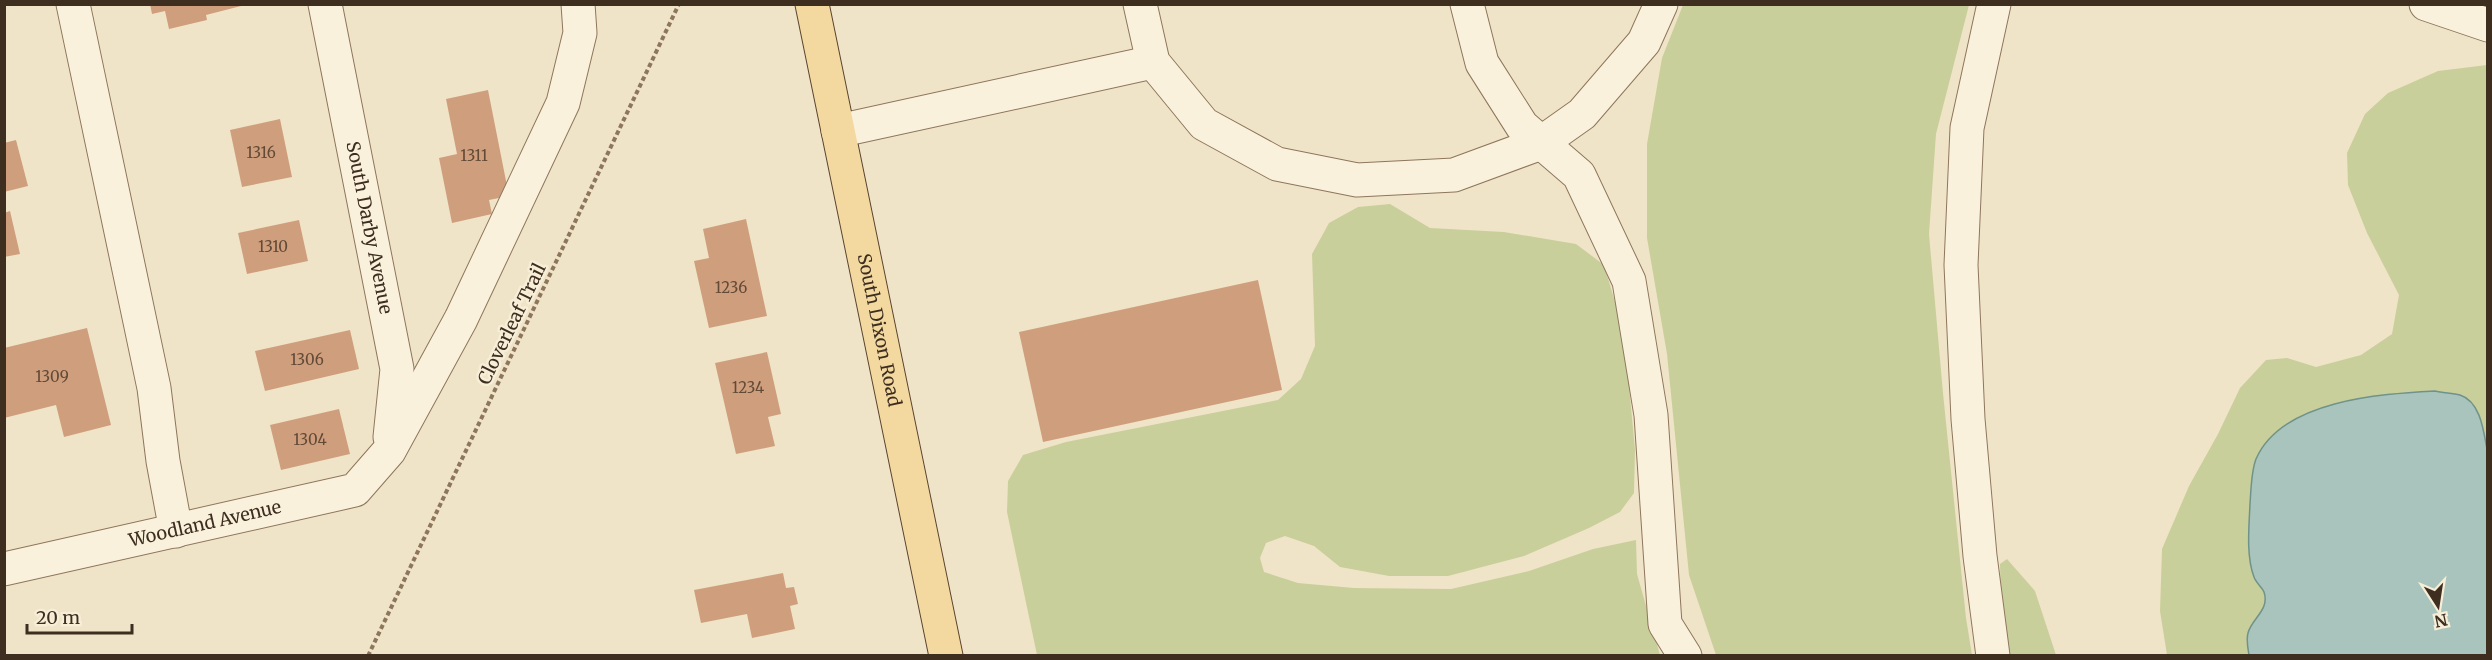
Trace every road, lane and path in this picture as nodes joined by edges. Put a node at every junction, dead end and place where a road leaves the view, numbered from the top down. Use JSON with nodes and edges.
{"nodes":[{"id":1,"x":73,"y":4,"type":"edge"},
{"id":2,"x":325,"y":4,"type":"edge"},
{"id":3,"x":578,"y":4,"type":"edge"},
{"id":4,"x":679,"y":4,"type":"edge"},
{"id":5,"x":812,"y":4,"type":"edge"},
{"id":6,"x":1140,"y":4,"type":"edge"},
{"id":7,"x":1467,"y":4,"type":"edge"},
{"id":8,"x":1661,"y":4,"type":"edge"},
{"id":9,"x":1994,"y":4,"type":"edge"},
{"id":10,"x":2426,"y":4,"type":"edge"},
{"id":11,"x":2487,"y":25,"type":"edge"},
{"id":12,"x":1153,"y":62,"type":"junction"},
{"id":13,"x":838,"y":131,"type":"junction"},
{"id":14,"x":1541,"y":143,"type":"junction"},
{"id":15,"x":389,"y":451,"type":"junction"},
{"id":16,"x":176,"y":531,"type":"junction"},
{"id":17,"x":4,"y":569,"type":"edge"},
{"id":18,"x":368,"y":656,"type":"edge"},
{"id":19,"x":946,"y":656,"type":"edge"},
{"id":20,"x":1685,"y":656,"type":"edge"},
{"id":21,"x":1993,"y":656,"type":"edge"}],
"edges":[{"from":1,"to":16,"type":"street"},
{"from":2,"to":15,"type":"street","name":"South Darby Avenue"},
{"from":3,"to":15,"type":"street","name":"Woodland Avenue"},
{"from":4,"to":18,"type":"path","name":"Cloverleaf Trail"},
{"from":5,"to":13,"type":"main road","name":"South Dixon Road"},
{"from":6,"to":12,"type":"street"},
{"from":7,"to":14,"type":"street"},
{"from":8,"to":14,"type":"street"},
{"from":9,"to":21,"type":"street"},
{"from":10,"to":11,"type":"street"},
{"from":12,"to":13,"type":"street"},
{"from":12,"to":14,"type":"street"},
{"from":13,"to":19,"type":"main road","name":"South Dixon Road"},
{"from":14,"to":20,"type":"street"},
{"from":15,"to":16,"type":"street","name":"Woodland Avenue"},
{"from":16,"to":17,"type":"street","name":"Woodland Avenue"}]}
